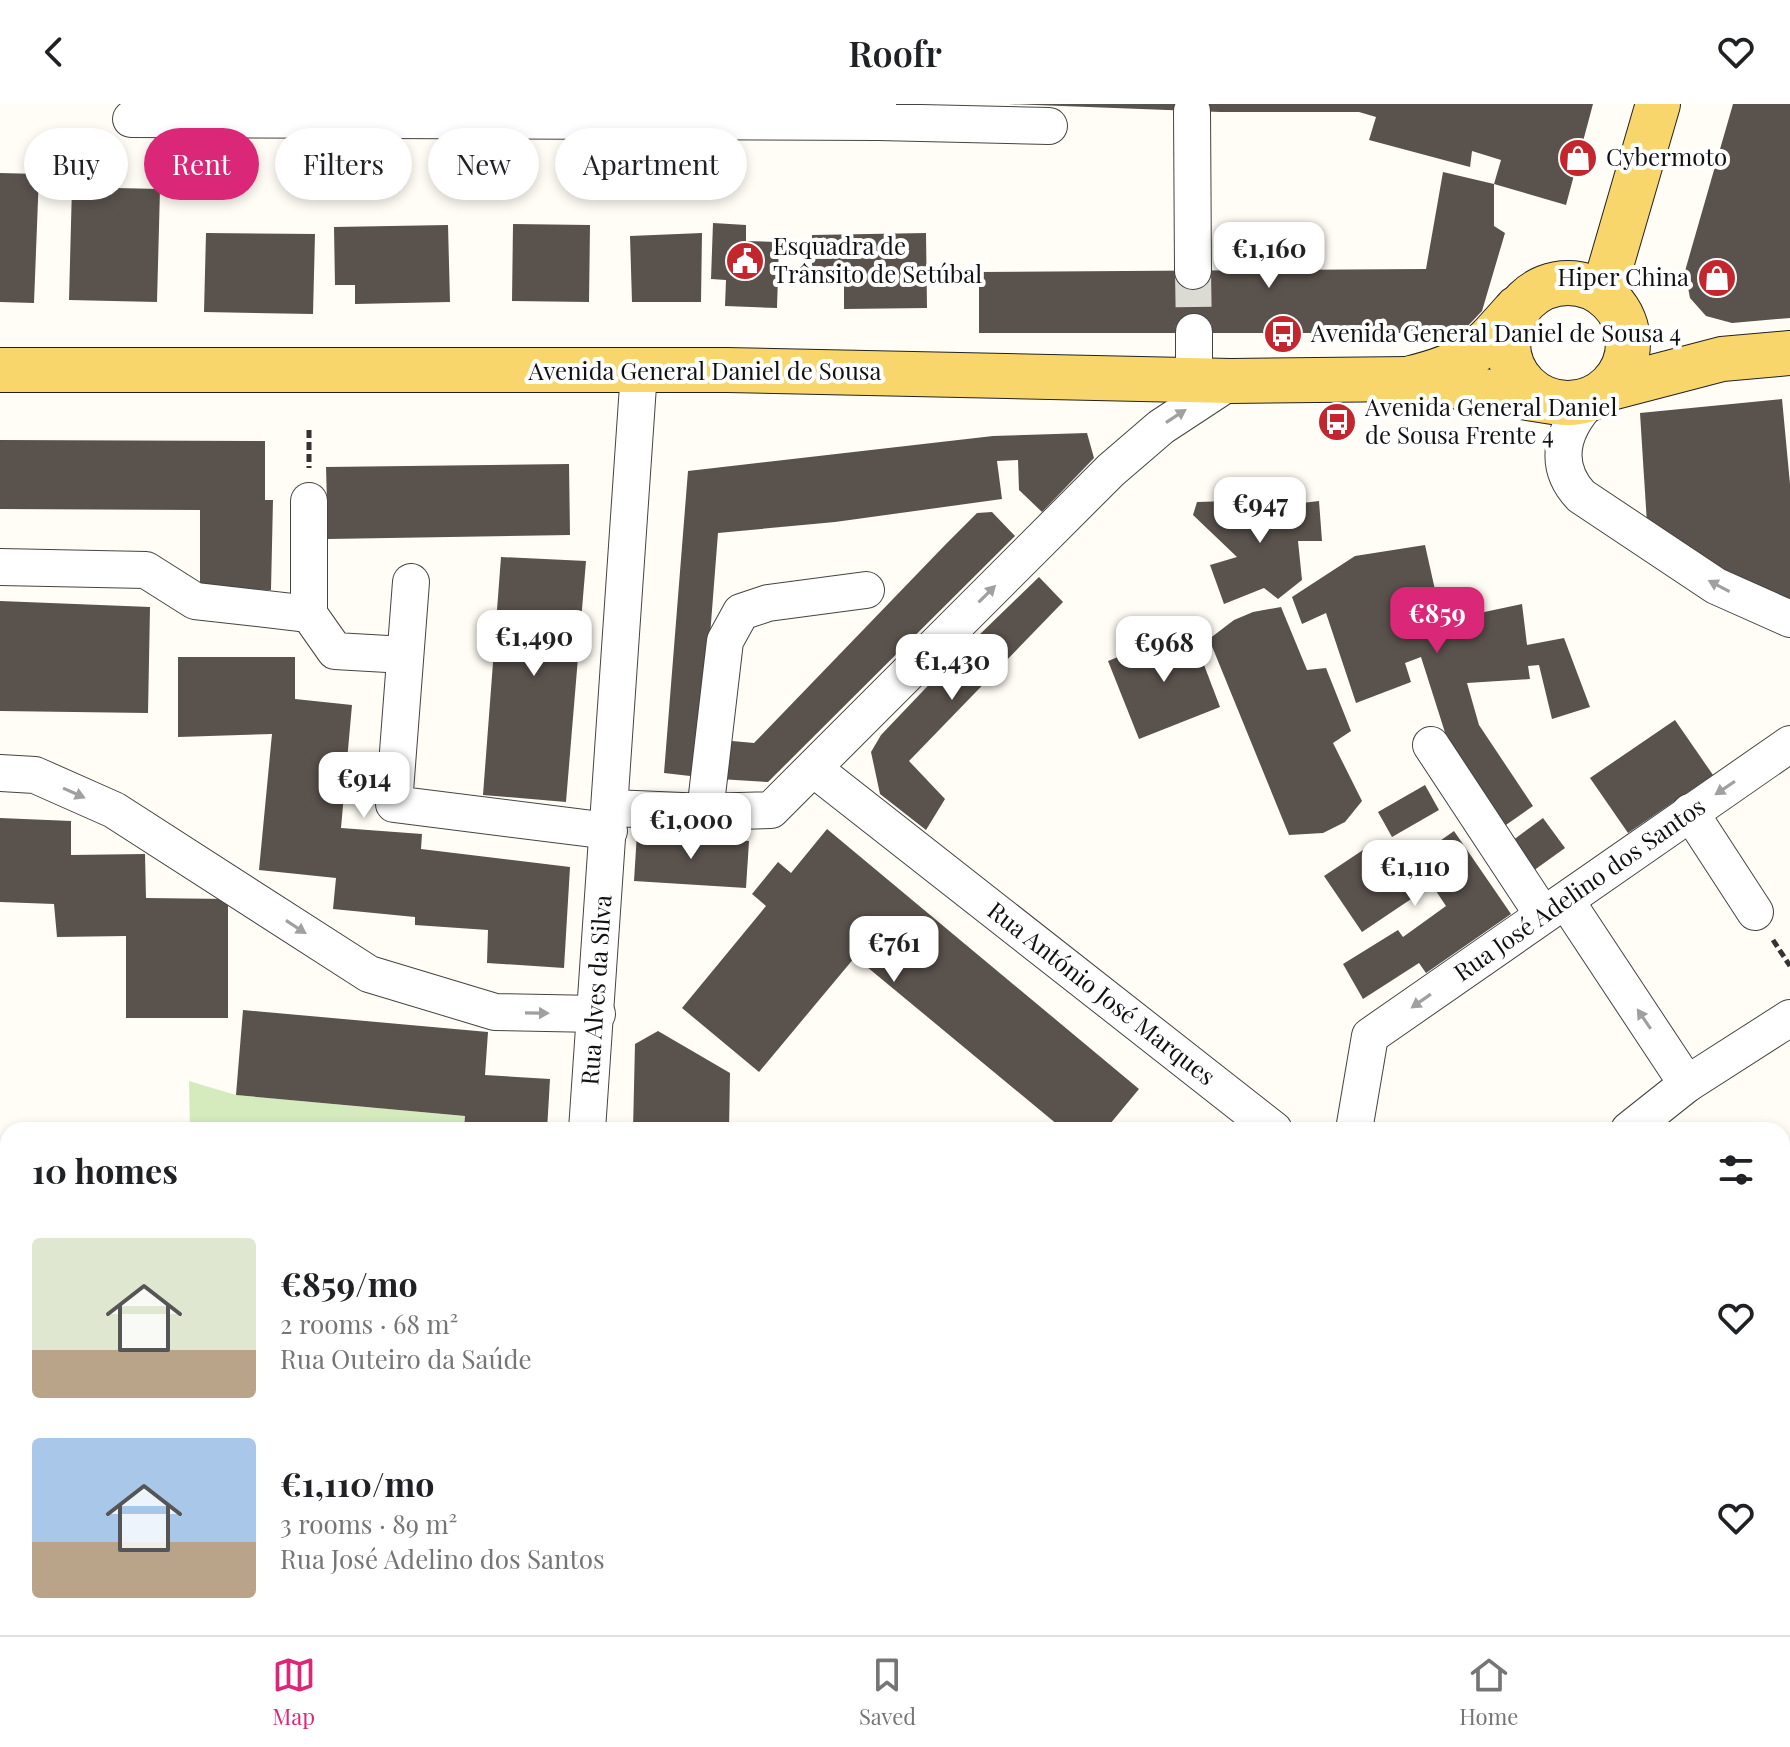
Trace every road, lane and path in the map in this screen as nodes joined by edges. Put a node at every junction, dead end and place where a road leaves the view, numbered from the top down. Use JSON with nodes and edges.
{"nodes":[{"id":1,"x":1658,"y":104,"type":"edge"},
{"id":2,"x":1192,"y":111,"type":"dead end"},
{"id":3,"x":878,"y":113,"type":"edge"},
{"id":4,"x":131,"y":119,"type":"dead end"},
{"id":5,"x":1049,"y":126,"type":"dead end"},
{"id":6,"x":1193,"y":271,"type":"tunnel mouth"},
{"id":7,"x":1610,"y":299,"type":"junction"},
{"id":8,"x":1521,"y":303,"type":"junction"},
{"id":9,"x":1194,"y":332,"type":"tunnel mouth"},
{"id":10,"x":1790,"y":353,"type":"edge"},
{"id":11,"x":1722,"y":359,"type":"junction"},
{"id":12,"x":0,"y":370,"type":"edge"},
{"id":13,"x":639,"y":371,"type":"junction"},
{"id":14,"x":1409,"y":379,"type":"junction"},
{"id":15,"x":1212,"y":380,"type":"junction"},
{"id":16,"x":1584,"y":396,"type":"junction"},
{"id":17,"x":309,"y":430,"type":"dead end"},
{"id":18,"x":309,"y":458,"type":"dead end"},
{"id":19,"x":309,"y":501,"type":"dead end"},
{"id":20,"x":0,"y":567,"type":"edge"},
{"id":21,"x":411,"y":582,"type":"dead end"},
{"id":22,"x":866,"y":590,"type":"dead end"},
{"id":23,"x":309,"y":614,"type":"junction"},
{"id":24,"x":1790,"y":619,"type":"edge"},
{"id":25,"x":405,"y":655,"type":"junction"},
{"id":26,"x":1790,"y":744,"type":"edge"},
{"id":27,"x":1431,"y":745,"type":"dead end"},
{"id":28,"x":814,"y":769,"type":"junction"},
{"id":29,"x":0,"y":773,"type":"edge"},
{"id":30,"x":705,"y":812,"type":"junction"},
{"id":31,"x":1690,"y":812,"type":"junction"},
{"id":32,"x":610,"y":820,"type":"junction"},
{"id":33,"x":1554,"y":908,"type":"junction"},
{"id":34,"x":1755,"y":912,"type":"dead end"},
{"id":35,"x":597,"y":1014,"type":"junction"},
{"id":36,"x":1790,"y":1018,"type":"edge"},
{"id":37,"x":1687,"y":1084,"type":"junction"},
{"id":38,"x":588,"y":1122,"type":"edge"},
{"id":39,"x":1264,"y":1122,"type":"edge"},
{"id":40,"x":1355,"y":1122,"type":"edge"},
{"id":41,"x":1639,"y":1122,"type":"edge"}],
"edges":[{"from":1,"to":7,"type":"main road"},
{"from":2,"to":6,"type":"street"},
{"from":3,"to":4,"type":"street"},
{"from":3,"to":5,"type":"street"},
{"from":7,"to":8,"type":"main road","name":"Avenida General Daniel de Sousa"},
{"from":7,"to":11,"type":"main road"},
{"from":7,"to":16,"type":"main road"},
{"from":8,"to":14,"type":"main road","name":"Avenida General Daniel de Sousa"},
{"from":8,"to":16,"type":"main road"},
{"from":9,"to":15,"type":"street"},
{"from":10,"to":11,"type":"main road"},
{"from":11,"to":16,"type":"main road"},
{"from":12,"to":13,"type":"main road","name":"Avenida General Daniel de Sousa"},
{"from":13,"to":15,"type":"main road","name":"Avenida General Daniel de Sousa"},
{"from":13,"to":32,"type":"street","name":"Rua Alves da Silva"},
{"from":14,"to":15,"type":"main road","name":"Avenida General Daniel de Sousa"},
{"from":14,"to":16,"type":"main road","name":"Avenida General Daniel de Sousa"},
{"from":28,"to":15,"type":"street","one_way":true},
{"from":24,"to":16,"type":"street","one_way":true},
{"from":17,"to":18,"type":"path"},
{"from":19,"to":23,"type":"street"},
{"from":20,"to":23,"type":"street"},
{"from":21,"to":25,"type":"street"},
{"from":22,"to":30,"type":"street"},
{"from":23,"to":25,"type":"street"},
{"from":25,"to":32,"type":"street"},
{"from":26,"to":31,"type":"street","name":"Rua José Adelino dos Santos","one_way":true},
{"from":27,"to":33,"type":"street"},
{"from":28,"to":30,"type":"street"},
{"from":28,"to":39,"type":"street","name":"Rua António José Marques"},
{"from":29,"to":35,"type":"street","one_way":true},
{"from":30,"to":32,"type":"street"},
{"from":31,"to":33,"type":"street","name":"Rua José Adelino dos Santos"},
{"from":31,"to":34,"type":"street"},
{"from":32,"to":35,"type":"street","name":"Rua Alves da Silva"},
{"from":37,"to":33,"type":"street","one_way":true},
{"from":33,"to":40,"type":"street","name":"Rua José Adelino dos Santos","one_way":true},
{"from":35,"to":38,"type":"street","name":"Rua Alves da Silva"},
{"from":36,"to":37,"type":"street"},
{"from":37,"to":41,"type":"street"}]}
